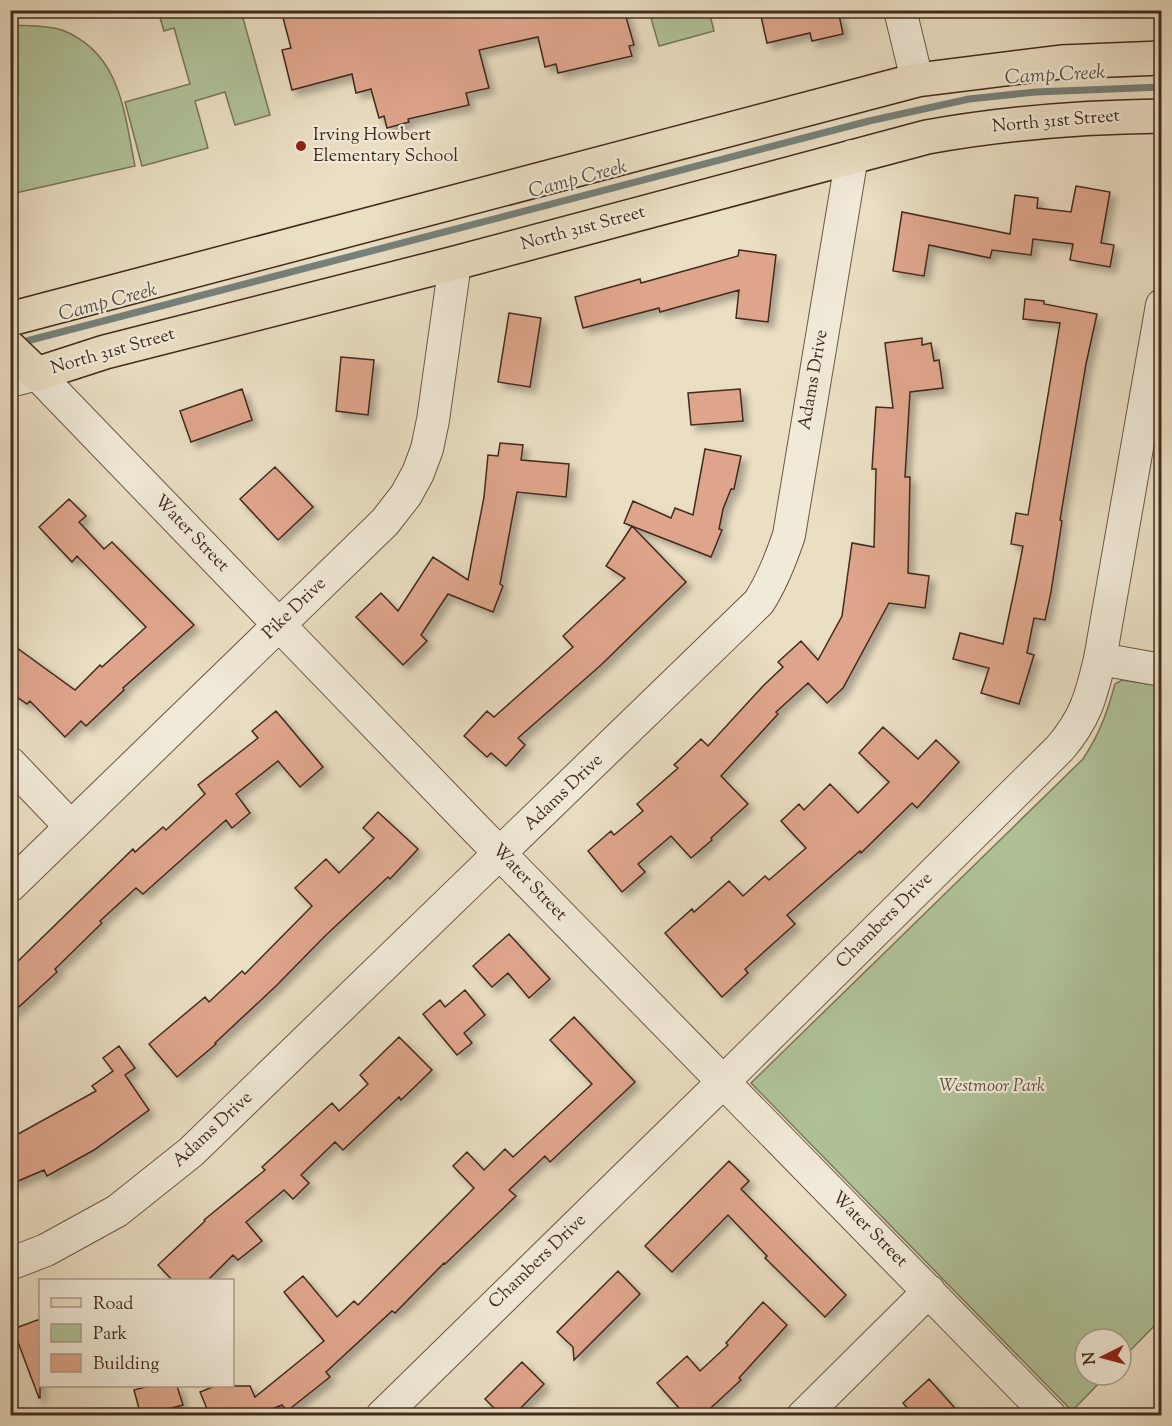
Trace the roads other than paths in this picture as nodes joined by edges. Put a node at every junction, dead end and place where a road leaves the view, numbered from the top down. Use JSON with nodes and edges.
{"nodes":[{"id":1,"x":900,"y":10,"type":"edge"},
{"id":2,"x":1161,"y":58,"type":"edge"},
{"id":3,"x":917,"y":80,"type":"junction"},
{"id":4,"x":1161,"y":116,"type":"edge"},
{"id":5,"x":852,"y":156,"type":"junction"},
{"id":6,"x":455,"y":263,"type":"junction"},
{"id":7,"x":1161,"y":305,"type":"edge"},
{"id":8,"x":10,"y":319,"type":"edge"},
{"id":9,"x":10,"y":348,"type":"edge"},
{"id":10,"x":24,"y":377,"type":"edge"},
{"id":11,"x":279,"y":625,"type":"junction"},
{"id":12,"x":1100,"y":659,"type":"junction"},
{"id":13,"x":1161,"y":670,"type":"edge"},
{"id":14,"x":10,"y":763,"type":"edge"},
{"id":15,"x":71,"y":827,"type":"junction"},
{"id":16,"x":501,"y":854,"type":"junction"},
{"id":17,"x":10,"y":886,"type":"edge"},
{"id":18,"x":723,"y":1082,"type":"junction"},
{"id":19,"x":10,"y":1264,"type":"edge"},
{"id":20,"x":929,"y":1291,"type":"junction"},
{"id":21,"x":401,"y":1409,"type":"edge"},
{"id":22,"x":803,"y":1416,"type":"edge"},
{"id":23,"x":1050,"y":1416,"type":"edge"}],
"edges":[{"from":1,"to":3,"type":"street"},
{"from":2,"to":3,"type":"main road"},
{"from":3,"to":8,"type":"main road"},
{"from":4,"to":5,"type":"main road","name":"North 31st Street"},
{"from":5,"to":6,"type":"main road","name":"North 31st Street"},
{"from":5,"to":16,"type":"street","name":"Adams Drive"},
{"from":6,"to":10,"type":"main road","name":"North 31st Street"},
{"from":6,"to":11,"type":"street","name":"Pike Drive"},
{"from":7,"to":12,"type":"street","name":"Chambers Drive"},
{"from":9,"to":10,"type":"main road","name":"Water Street"},
{"from":10,"to":11,"type":"street","name":"Water Street"},
{"from":11,"to":15,"type":"street","name":"Pike Drive"},
{"from":11,"to":16,"type":"street","name":"Water Street"},
{"from":12,"to":13,"type":"street"},
{"from":12,"to":18,"type":"street","name":"Chambers Drive"},
{"from":14,"to":15,"type":"street"},
{"from":15,"to":17,"type":"street","name":"Pike Drive"},
{"from":16,"to":18,"type":"street","name":"Water Street"},
{"from":16,"to":19,"type":"street","name":"Adams Drive"},
{"from":18,"to":20,"type":"street","name":"Water Street"},
{"from":18,"to":21,"type":"street","name":"Chambers Drive"},
{"from":20,"to":22,"type":"street"},
{"from":20,"to":23,"type":"street","name":"Water Street"}]}
